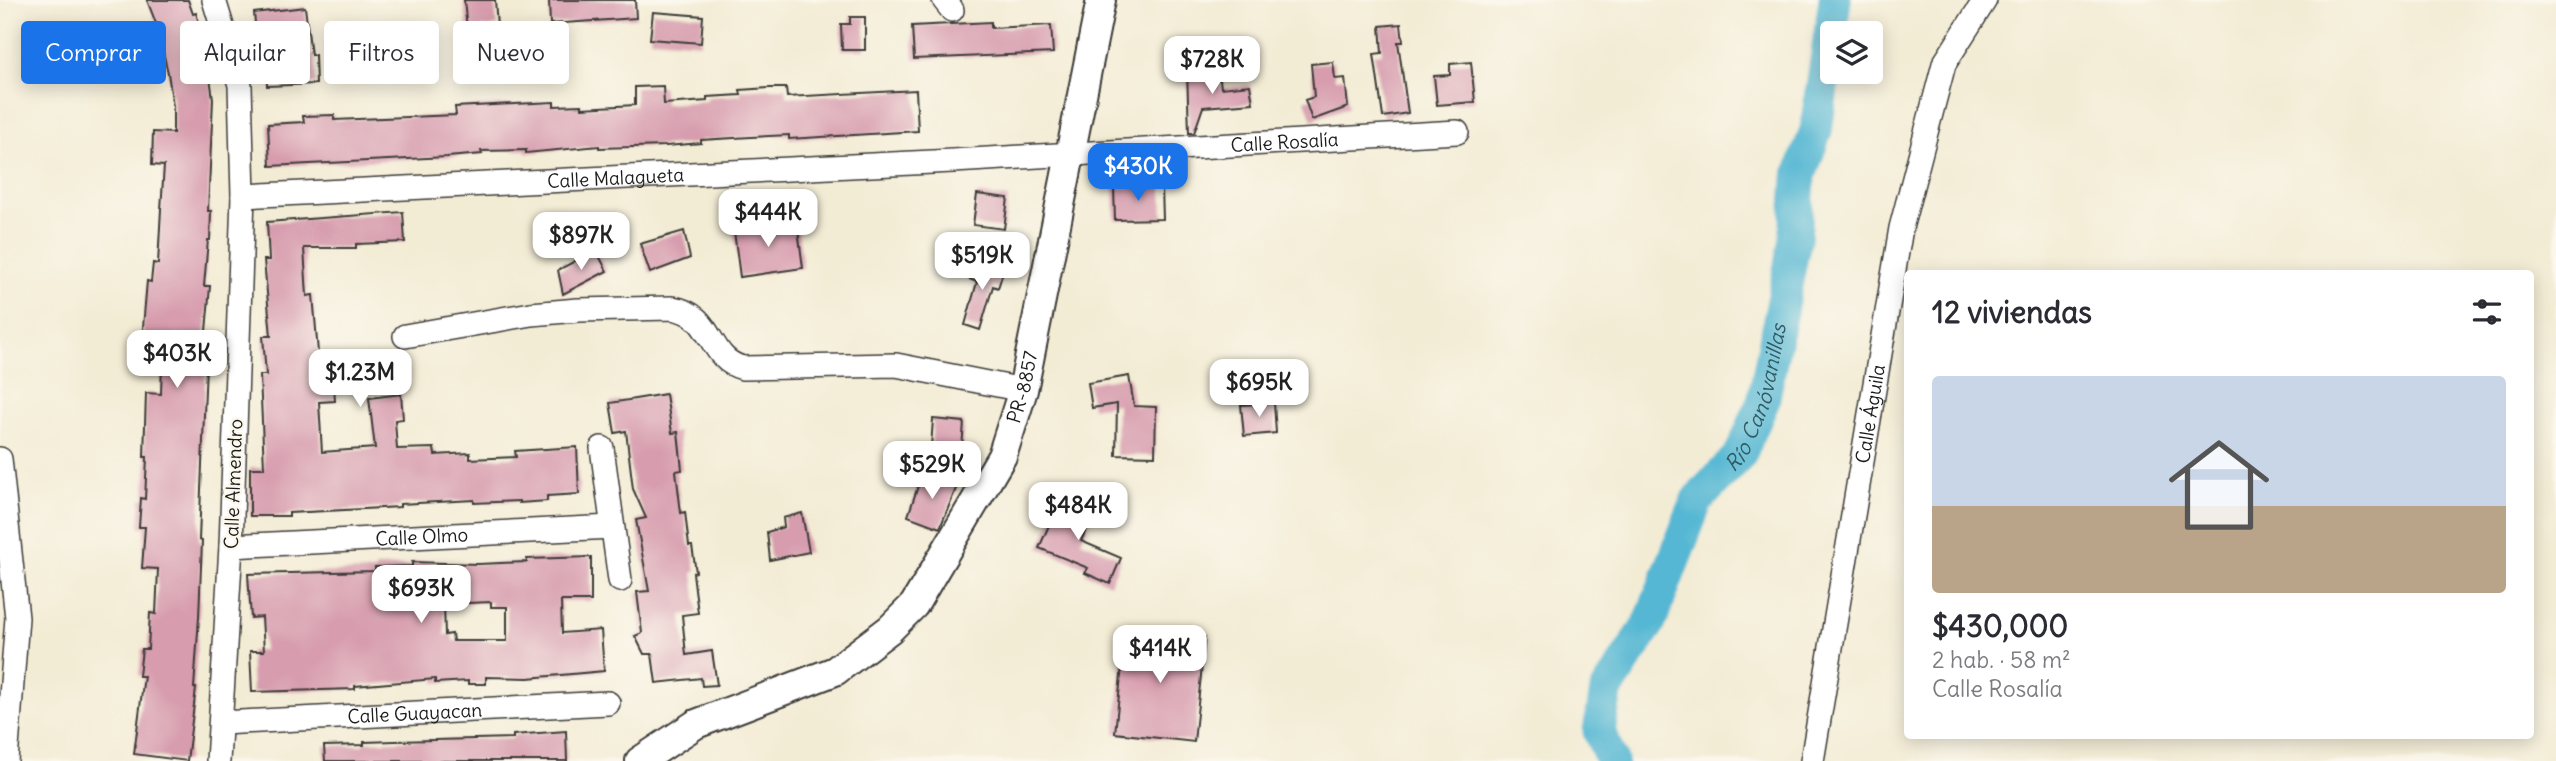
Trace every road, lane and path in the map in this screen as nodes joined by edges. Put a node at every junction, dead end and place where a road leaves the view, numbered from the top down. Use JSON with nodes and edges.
{"nodes":[{"id":1,"x":214,"y":0,"type":"edge"},
{"id":2,"x":1101,"y":0,"type":"edge"},
{"id":3,"x":1985,"y":0,"type":"edge"},
{"id":4,"x":1457,"y":132,"type":"dead end"},
{"id":5,"x":1070,"y":154,"type":"junction"},
{"id":6,"x":243,"y":196,"type":"junction"},
{"id":7,"x":405,"y":336,"type":"dead end"},
{"id":8,"x":1023,"y":390,"type":"junction"},
{"id":9,"x":602,"y":447,"type":"dead end"},
{"id":10,"x":0,"y":460,"type":"edge"},
{"id":11,"x":612,"y":527,"type":"junction"},
{"id":12,"x":231,"y":546,"type":"junction"},
{"id":13,"x":620,"y":580,"type":"dead end"},
{"id":14,"x":608,"y":703,"type":"dead end"},
{"id":15,"x":221,"y":723,"type":"junction"},
{"id":16,"x":6,"y":761,"type":"edge"},
{"id":17,"x":218,"y":761,"type":"edge"},
{"id":18,"x":640,"y":761,"type":"edge"},
{"id":19,"x":1812,"y":761,"type":"edge"}],
"edges":[{"from":1,"to":6,"type":"street","name":"Calle Almendro"},
{"from":2,"to":5,"type":"street","name":"PR-8857"},
{"from":3,"to":19,"type":"street","name":"Calle Águila"},
{"from":4,"to":5,"type":"street","name":"Calle Rosalía"},
{"from":5,"to":6,"type":"street","name":"Calle Malagueta"},
{"from":5,"to":8,"type":"street","name":"PR-8857"},
{"from":6,"to":12,"type":"street","name":"Calle Almendro"},
{"from":7,"to":8,"type":"street"},
{"from":8,"to":18,"type":"street","name":"PR-8857"},
{"from":9,"to":11,"type":"street"},
{"from":10,"to":16,"type":"street"},
{"from":11,"to":12,"type":"street","name":"Calle Olmo"},
{"from":11,"to":13,"type":"street"},
{"from":12,"to":15,"type":"street","name":"Calle Almendro"},
{"from":14,"to":15,"type":"street","name":"Calle Guayacan"},
{"from":15,"to":17,"type":"street","name":"Calle Almendro"}]}
